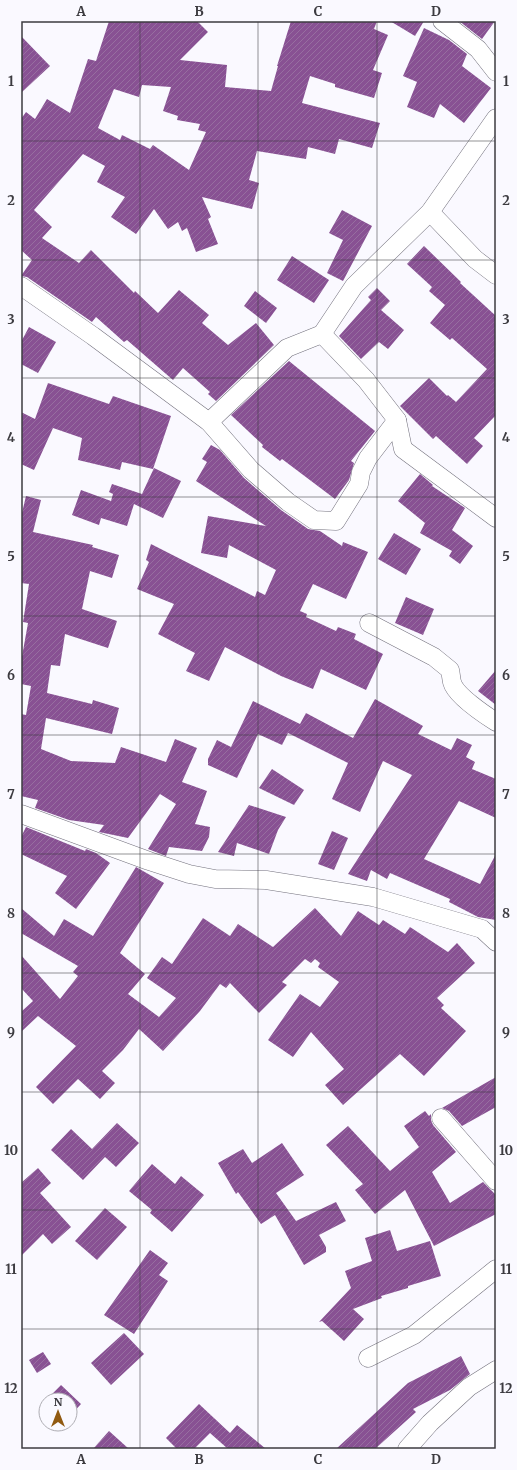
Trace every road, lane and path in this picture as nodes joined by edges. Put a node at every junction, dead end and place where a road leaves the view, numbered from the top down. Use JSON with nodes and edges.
{"nodes":[{"id":1,"x":442,"y":21,"type":"edge"},
{"id":2,"x":496,"y":72,"type":"edge"},
{"id":3,"x":496,"y":118,"type":"edge"},
{"id":4,"x":430,"y":212,"type":"junction"},
{"id":5,"x":496,"y":275,"type":"edge"},
{"id":6,"x":21,"y":286,"type":"edge"},
{"id":7,"x":322,"y":334,"type":"junction"},
{"id":8,"x":398,"y":420,"type":"junction"},
{"id":9,"x":209,"y":422,"type":"junction"},
{"id":10,"x":496,"y":518,"type":"edge"},
{"id":11,"x":369,"y":623,"type":"dead end"},
{"id":12,"x":496,"y":722,"type":"edge"},
{"id":13,"x":21,"y":814,"type":"edge"},
{"id":14,"x":496,"y":942,"type":"edge"},
{"id":15,"x":441,"y":1118,"type":"dead end"},
{"id":16,"x":496,"y":1181,"type":"edge"},
{"id":17,"x":496,"y":1269,"type":"edge"},
{"id":18,"x":368,"y":1358,"type":"dead end"},
{"id":19,"x":496,"y":1370,"type":"edge"},
{"id":20,"x":407,"y":1449,"type":"edge"}],
"edges":[{"from":1,"to":2,"type":"street"},
{"from":3,"to":4,"type":"street"},
{"from":4,"to":5,"type":"street"},
{"from":4,"to":7,"type":"street"},
{"from":6,"to":9,"type":"street"},
{"from":7,"to":8,"type":"street"},
{"from":7,"to":9,"type":"street"},
{"from":8,"to":9,"type":"street"},
{"from":8,"to":10,"type":"street"},
{"from":11,"to":12,"type":"street"},
{"from":13,"to":14,"type":"street"},
{"from":15,"to":16,"type":"street"},
{"from":17,"to":18,"type":"street"},
{"from":19,"to":20,"type":"street"}]}
